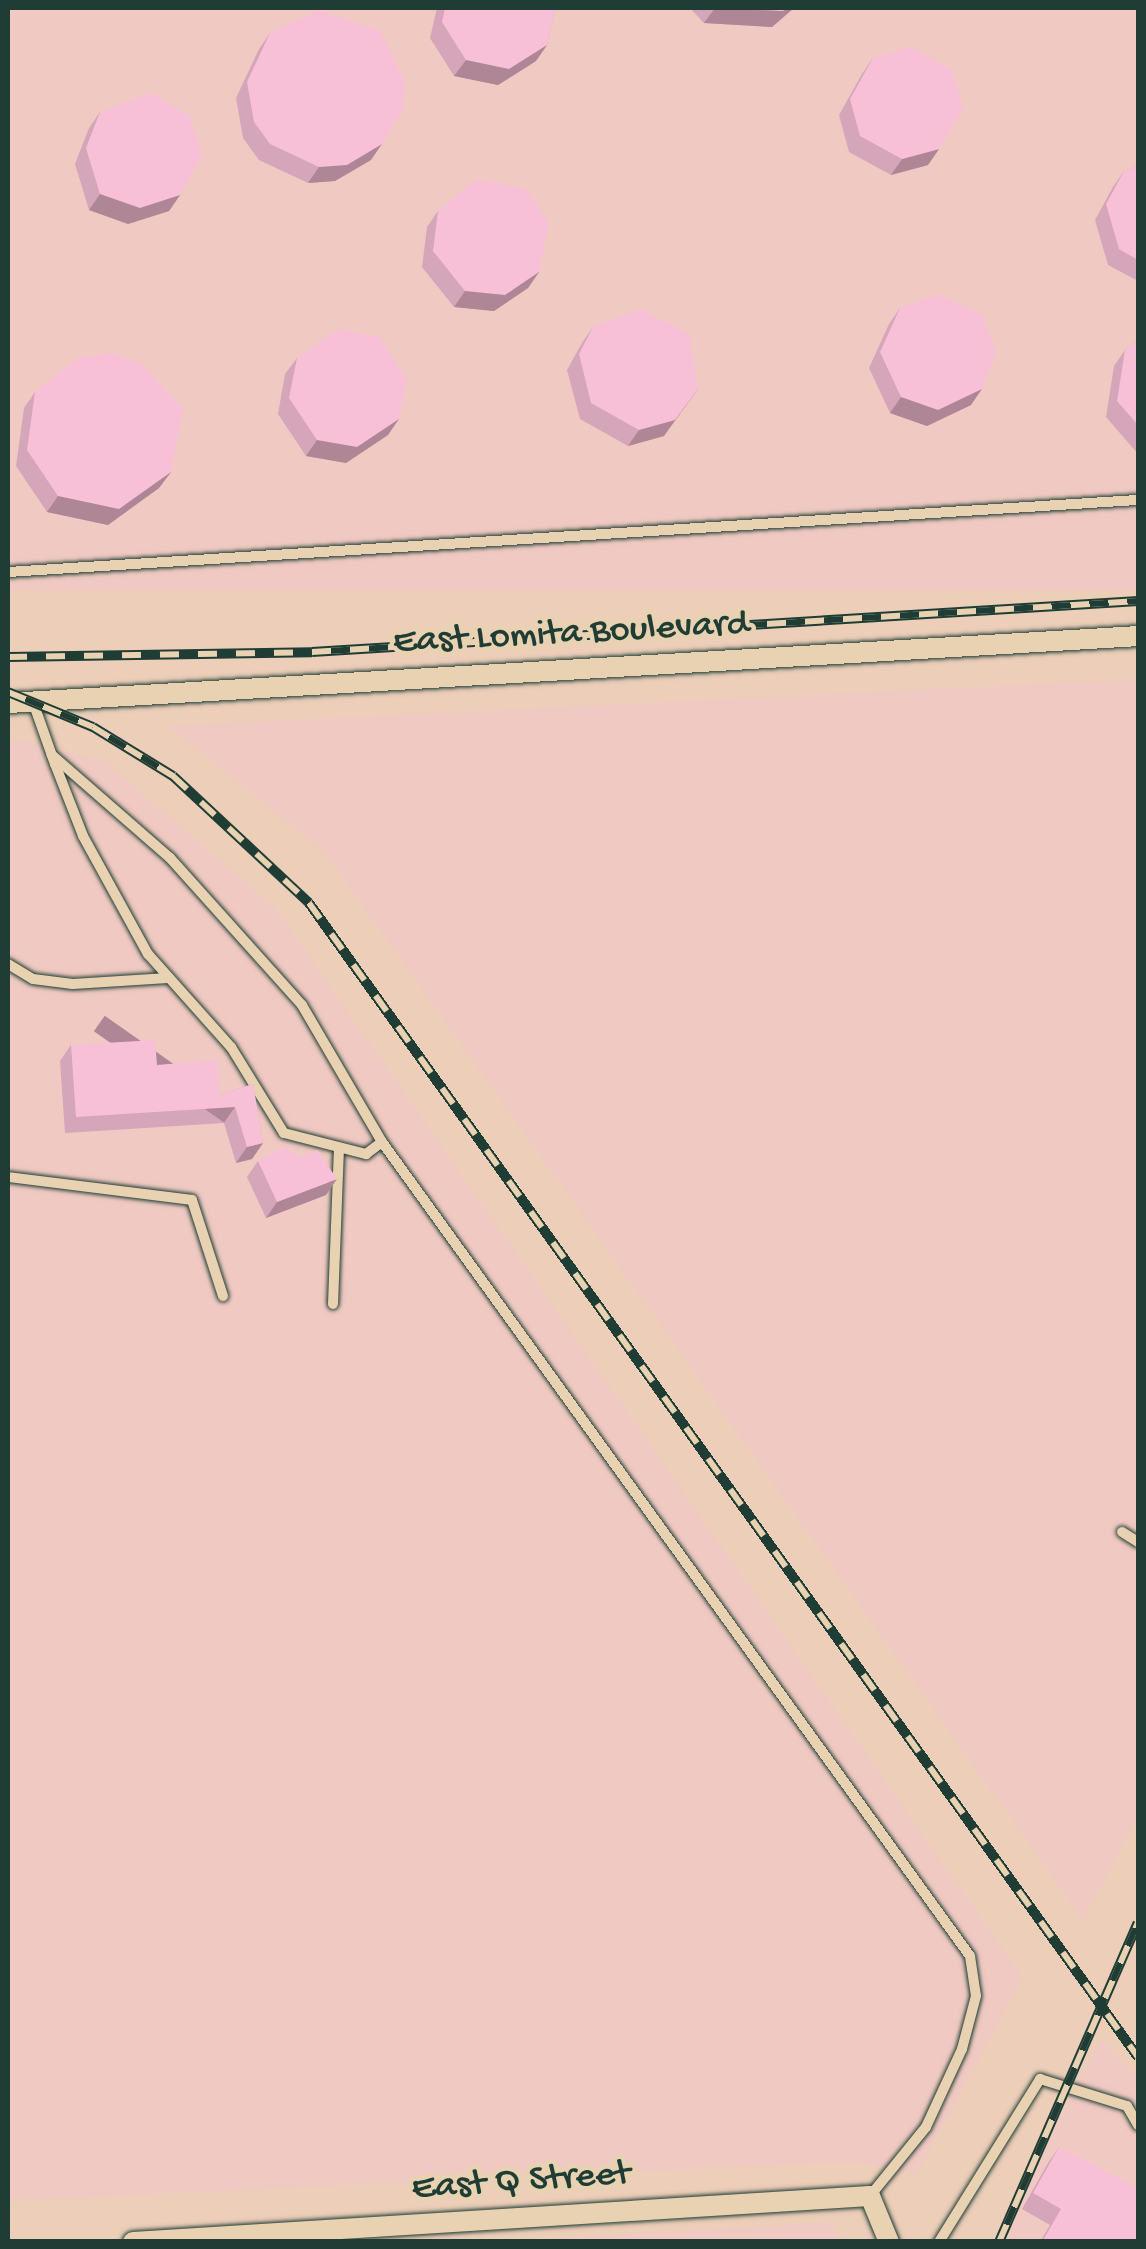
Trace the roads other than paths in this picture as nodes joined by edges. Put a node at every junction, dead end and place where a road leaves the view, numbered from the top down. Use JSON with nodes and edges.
{"nodes":[{"id":1,"x":1138,"y":500,"type":"edge"},
{"id":2,"x":8,"y":572,"type":"edge"},
{"id":3,"x":1138,"y":636,"type":"edge"},
{"id":4,"x":34,"y":702,"type":"junction"},
{"id":5,"x":8,"y":703,"type":"edge"},
{"id":6,"x":52,"y":755,"type":"junction"},
{"id":7,"x":8,"y":964,"type":"edge"},
{"id":8,"x":168,"y":978,"type":"junction"},
{"id":9,"x":382,"y":1142,"type":"junction"},
{"id":10,"x":340,"y":1150,"type":"junction"},
{"id":11,"x":8,"y":1178,"type":"edge"},
{"id":12,"x":223,"y":1296,"type":"dead end"},
{"id":13,"x":333,"y":1304,"type":"dead end"},
{"id":14,"x":1122,"y":1532,"type":"dead end"},
{"id":15,"x":1138,"y":1542,"type":"edge"},
{"id":16,"x":1138,"y":2124,"type":"edge"},
{"id":17,"x":870,"y":2196,"type":"junction"},
{"id":18,"x":891,"y":2238,"type":"edge"},
{"id":19,"x":198,"y":2240,"type":"edge"},
{"id":20,"x":132,"y":2242,"type":"edge"},
{"id":21,"x":939,"y":2242,"type":"edge"}],
"edges":[{"from":1,"to":2,"type":"lane"},
{"from":3,"to":4,"type":"street","name":"East Lomita Boulevard"},
{"from":4,"to":5,"type":"street","name":"East Lomita Boulevard"},
{"from":4,"to":6,"type":"lane"},
{"from":6,"to":8,"type":"lane"},
{"from":6,"to":9,"type":"lane"},
{"from":7,"to":8,"type":"lane"},
{"from":8,"to":10,"type":"lane"},
{"from":9,"to":10,"type":"lane"},
{"from":9,"to":17,"type":"lane"},
{"from":10,"to":13,"type":"lane"},
{"from":11,"to":12,"type":"lane"},
{"from":14,"to":15,"type":"lane"},
{"from":16,"to":21,"type":"lane"},
{"from":17,"to":18,"type":"street"},
{"from":17,"to":19,"type":"street","name":"East Q Street"},
{"from":19,"to":20,"type":"street","name":"East Q Street"}]}
